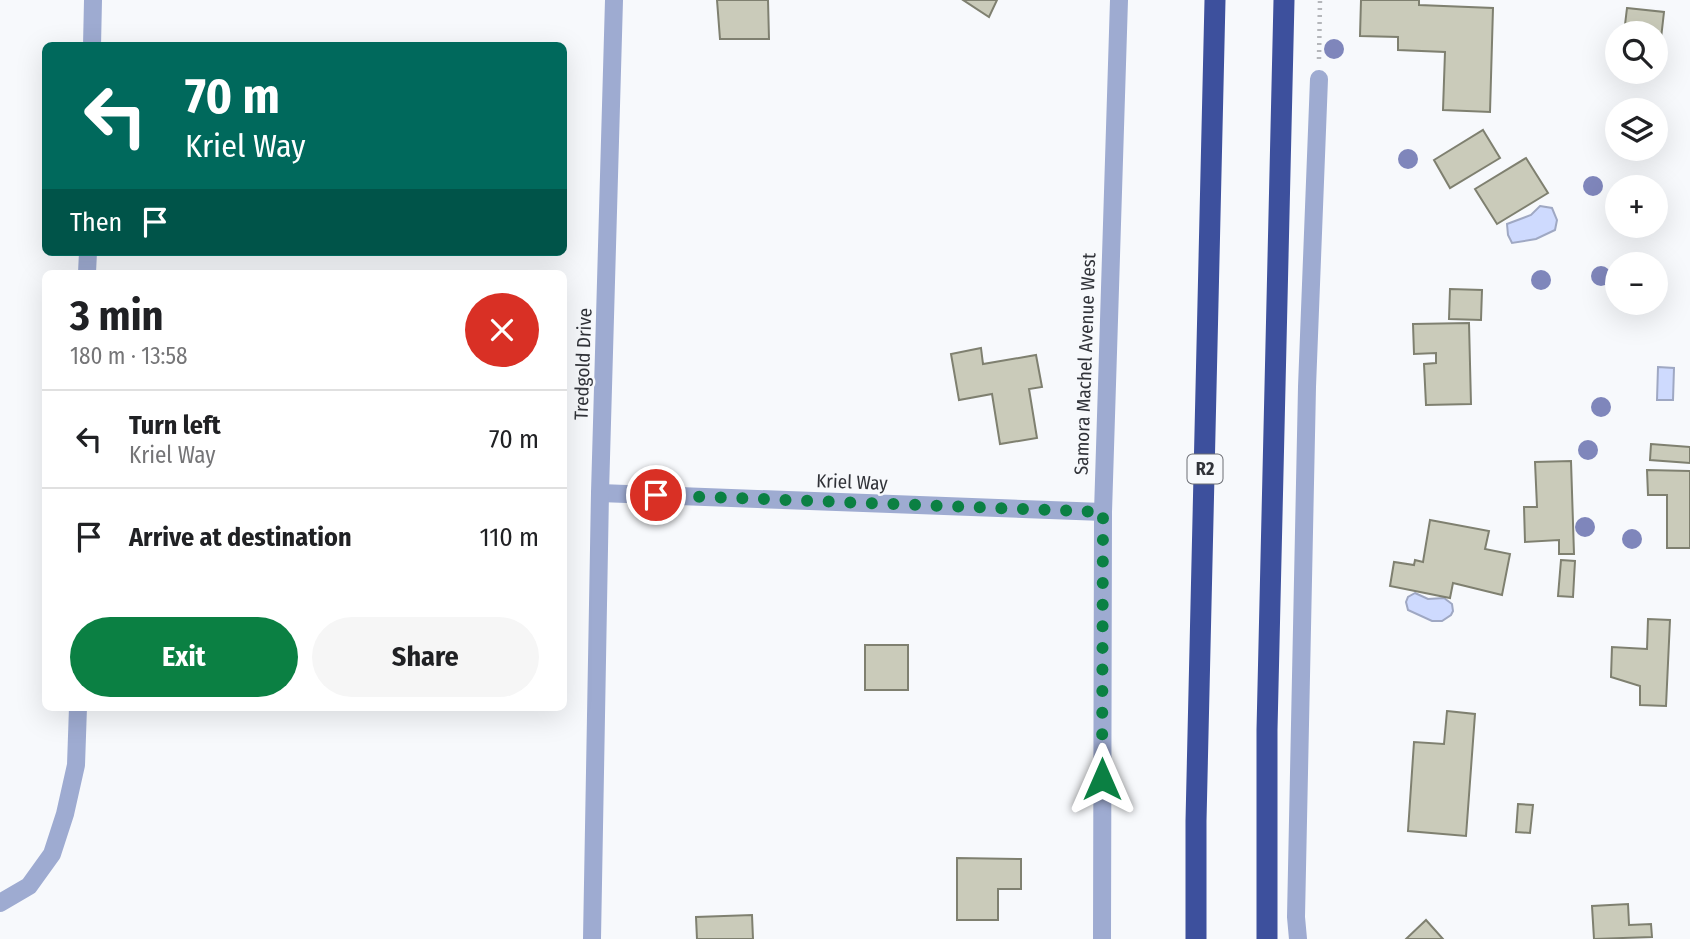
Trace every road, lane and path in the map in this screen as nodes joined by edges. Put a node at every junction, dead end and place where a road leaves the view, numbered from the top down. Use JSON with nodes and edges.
{"nodes":[{"id":1,"x":93,"y":0,"type":"edge"},
{"id":2,"x":614,"y":0,"type":"edge"},
{"id":3,"x":1119,"y":0,"type":"edge"},
{"id":4,"x":1215,"y":0,"type":"edge"},
{"id":5,"x":1284,"y":0,"type":"edge"},
{"id":6,"x":1320,"y":0,"type":"edge"},
{"id":7,"x":92,"y":42,"type":"edge"},
{"id":8,"x":1319,"y":79,"type":"joint"},
{"id":9,"x":600,"y":493,"type":"junction"},
{"id":10,"x":1103,"y":512,"type":"junction"},
{"id":11,"x":78,"y":711,"type":"edge"},
{"id":12,"x":0,"y":904,"type":"edge"},
{"id":13,"x":592,"y":939,"type":"edge"},
{"id":14,"x":1102,"y":939,"type":"edge"},
{"id":15,"x":1196,"y":939,"type":"edge"},
{"id":16,"x":1267,"y":939,"type":"edge"},
{"id":17,"x":1298,"y":939,"type":"edge"}],
"edges":[{"from":1,"to":7,"type":"street"},
{"from":2,"to":9,"type":"street","name":"Tredgold Drive"},
{"from":3,"to":10,"type":"street","name":"Samora Machel Avenue West"},
{"from":4,"to":15,"type":"highway","number":"R2"},
{"from":5,"to":16,"type":"highway"},
{"from":6,"to":8,"type":"path"},
{"from":8,"to":17,"type":"street"},
{"from":9,"to":10,"type":"street","name":"Kriel Way"},
{"from":9,"to":13,"type":"street","name":"Tredgold Drive"},
{"from":10,"to":14,"type":"street","name":"Samora Machel Avenue West"},
{"from":11,"to":12,"type":"street"}]}
